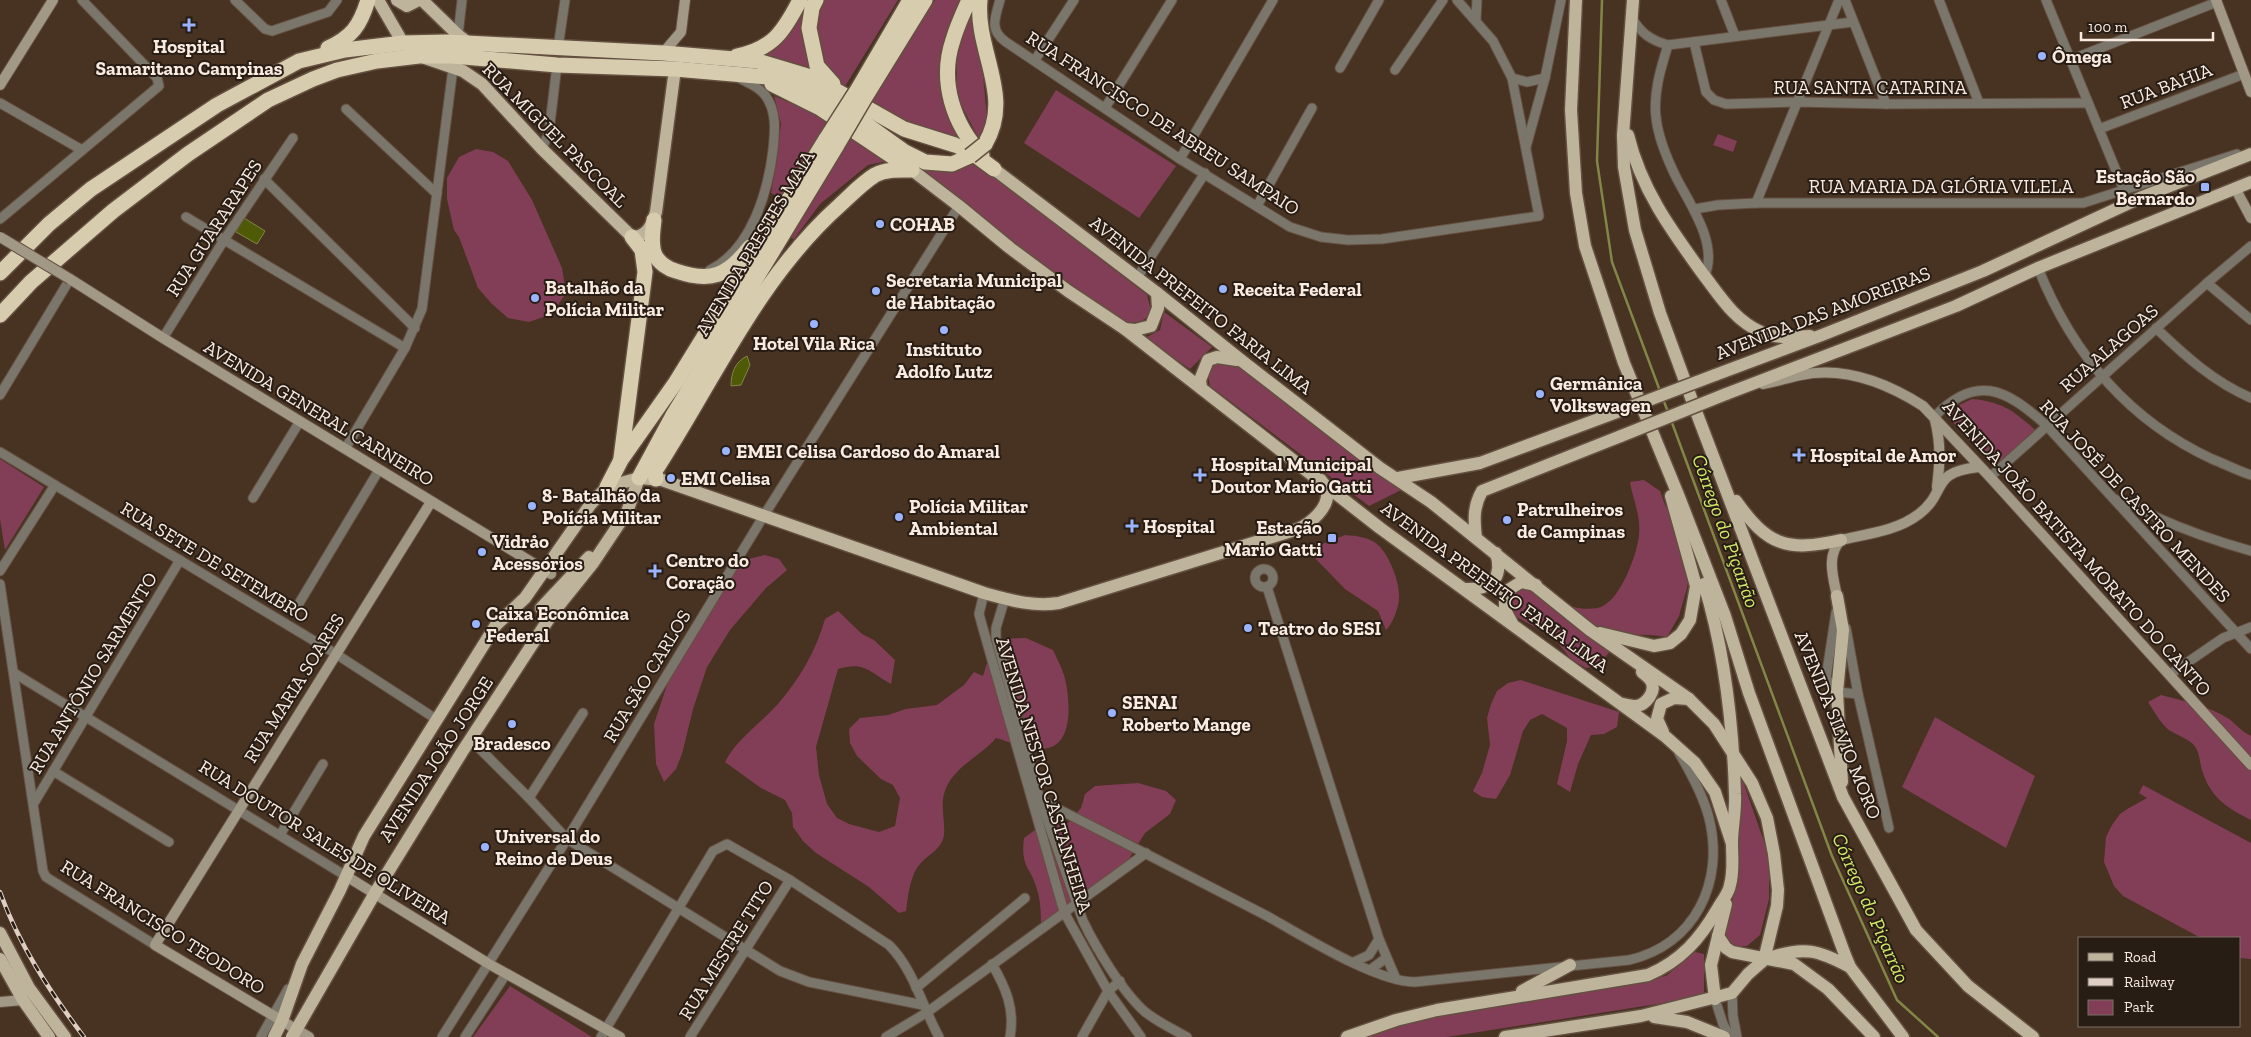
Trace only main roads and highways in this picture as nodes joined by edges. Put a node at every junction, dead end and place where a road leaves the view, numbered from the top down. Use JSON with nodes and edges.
{"nodes":[{"id":1,"x":368,"y":0,"type":"edge"},
{"id":2,"x":378,"y":0,"type":"edge"},
{"id":3,"x":397,"y":0,"type":"edge"},
{"id":4,"x":420,"y":0,"type":"edge"},
{"id":5,"x":800,"y":0,"type":"edge"},
{"id":6,"x":816,"y":0,"type":"edge"},
{"id":7,"x":926,"y":0,"type":"edge"},
{"id":8,"x":969,"y":0,"type":"edge"},
{"id":9,"x":980,"y":0,"type":"edge"},
{"id":10,"x":1576,"y":0,"type":"edge"},
{"id":11,"x":1633,"y":0,"type":"edge"},
{"id":12,"x":908,"y":2,"type":"edge"},
{"id":13,"x":403,"y":43,"type":"junction"},
{"id":14,"x":470,"y":44,"type":"junction"},
{"id":15,"x":419,"y":56,"type":"junction"},
{"id":16,"x":727,"y":58,"type":"junction"},
{"id":17,"x":298,"y":61,"type":"junction"},
{"id":18,"x":675,"y":69,"type":"junction"},
{"id":19,"x":750,"y":75,"type":"junction"},
{"id":20,"x":856,"y":92,"type":"junction"},
{"id":21,"x":1624,"y":106,"type":"junction"},
{"id":22,"x":832,"y":142,"type":"junction"},
{"id":23,"x":2250,"y":154,"type":"edge"},
{"id":24,"x":994,"y":169,"type":"junction"},
{"id":25,"x":912,"y":170,"type":"junction"},
{"id":26,"x":2251,"y":182,"type":"edge"},
{"id":27,"x":785,"y":207,"type":"junction"},
{"id":28,"x":654,"y":220,"type":"junction"},
{"id":29,"x":632,"y":237,"type":"junction"},
{"id":30,"x":672,"y":270,"type":"junction"},
{"id":31,"x":0,"y":273,"type":"edge"},
{"id":32,"x":641,"y":288,"type":"junction"},
{"id":33,"x":1157,"y":293,"type":"junction"},
{"id":34,"x":0,"y":316,"type":"edge"},
{"id":35,"x":1125,"y":329,"type":"junction"},
{"id":36,"x":1822,"y":335,"type":"junction"},
{"id":37,"x":1242,"y":361,"type":"junction"},
{"id":38,"x":1201,"y":388,"type":"junction"},
{"id":39,"x":1654,"y":439,"type":"junction"},
{"id":40,"x":621,"y":460,"type":"junction"},
{"id":41,"x":639,"y":478,"type":"junction"},
{"id":42,"x":1398,"y":478,"type":"junction"},
{"id":43,"x":656,"y":479,"type":"junction"},
{"id":44,"x":1322,"y":480,"type":"junction"},
{"id":45,"x":1724,"y":484,"type":"junction"},
{"id":46,"x":607,"y":487,"type":"junction"},
{"id":47,"x":1679,"y":497,"type":"junction"},
{"id":48,"x":627,"y":512,"type":"joint"},
{"id":49,"x":1476,"y":538,"type":"junction"},
{"id":50,"x":609,"y":540,"type":"junction"},
{"id":51,"x":1841,"y":540,"type":"road end"},
{"id":52,"x":1496,"y":553,"type":"junction"},
{"id":53,"x":1536,"y":585,"type":"junction"},
{"id":54,"x":1465,"y":589,"type":"junction"},
{"id":55,"x":1837,"y":596,"type":"road end"},
{"id":56,"x":541,"y":608,"type":"dead end"},
{"id":57,"x":496,"y":625,"type":"junction"},
{"id":58,"x":1514,"y":626,"type":"junction"},
{"id":59,"x":1590,"y":630,"type":"junction"},
{"id":60,"x":1617,"y":649,"type":"junction"},
{"id":61,"x":490,"y":651,"type":"dead end"},
{"id":62,"x":1689,"y":699,"type":"junction"},
{"id":63,"x":1623,"y":704,"type":"junction"},
{"id":64,"x":1669,"y":740,"type":"junction"},
{"id":65,"x":1734,"y":752,"type":"junction"},
{"id":66,"x":1843,"y":797,"type":"junction"},
{"id":67,"x":1732,"y":844,"type":"junction"},
{"id":68,"x":1730,"y":887,"type":"junction"},
{"id":69,"x":0,"y":934,"type":"edge"},
{"id":70,"x":1718,"y":936,"type":"junction"},
{"id":71,"x":0,"y":959,"type":"edge"},
{"id":72,"x":1764,"y":960,"type":"junction"},
{"id":73,"x":1570,"y":965,"type":"road end"},
{"id":74,"x":1850,"y":967,"type":"junction"},
{"id":75,"x":1513,"y":996,"type":"junction"},
{"id":76,"x":1715,"y":999,"type":"junction"},
{"id":77,"x":1641,"y":1016,"type":"junction"},
{"id":78,"x":294,"y":1033,"type":"edge"},
{"id":79,"x":49,"y":1037,"type":"edge"},
{"id":80,"x":65,"y":1037,"type":"edge"},
{"id":81,"x":274,"y":1037,"type":"edge"},
{"id":82,"x":1347,"y":1037,"type":"edge"},
{"id":83,"x":1505,"y":1037,"type":"edge"},
{"id":84,"x":1724,"y":1037,"type":"edge"},
{"id":85,"x":1874,"y":1037,"type":"edge"},
{"id":86,"x":1903,"y":1037,"type":"edge"},
{"id":87,"x":2033,"y":1037,"type":"edge"}],
"edges":[{"from":1,"to":17,"type":"highway"},
{"from":2,"to":13,"type":"main road"},
{"from":3,"to":4,"type":"main road"},
{"from":4,"to":14,"type":"main road"},
{"from":5,"to":16,"type":"highway"},
{"from":6,"to":20,"type":"highway"},
{"from":7,"to":20,"type":"highway","name":"AVENIDA PRESTES MAIA"},
{"from":8,"to":24,"type":"highway"},
{"from":9,"to":19,"type":"highway","bridge":true},
{"from":10,"to":39,"type":"main road"},
{"from":11,"to":21,"type":"main road"},
{"from":12,"to":20,"type":"highway","name":"AVENIDA PRESTES MAIA"},
{"from":13,"to":14,"type":"highway"},
{"from":13,"to":15,"type":"main road","name":"RUA MIGUEL PASCOAL"},
{"from":13,"to":17,"type":"highway"},
{"from":14,"to":16,"type":"highway"},
{"from":15,"to":18,"type":"highway"},
{"from":15,"to":29,"type":"main road","name":"RUA MIGUEL PASCOAL"},
{"from":15,"to":34,"type":"highway"},
{"from":16,"to":20,"type":"highway"},
{"from":17,"to":31,"type":"highway"},
{"from":18,"to":19,"type":"highway"},
{"from":18,"to":28,"type":"main road"},
{"from":19,"to":25,"type":"highway"},
{"from":20,"to":22,"type":"highway","name":"AVENIDA PRESTES MAIA","bridge":true},
{"from":20,"to":24,"type":"highway"},
{"from":21,"to":36,"type":"main road"},
{"from":21,"to":45,"type":"main road"},
{"from":22,"to":27,"type":"highway","name":"AVENIDA PRESTES MAIA"},
{"from":22,"to":41,"type":"highway","name":"AVENIDA PRESTES MAIA"},
{"from":23,"to":36,"type":"main road","name":"AVENIDA DAS AMOREIRAS"},
{"from":24,"to":33,"type":"main road","name":"AVENIDA PREFEITO FARIA LIMA"},
{"from":25,"to":35,"type":"main road","name":"AVENIDA PREFEITO FARIA LIMA"},
{"from":25,"to":43,"type":"highway"},
{"from":26,"to":49,"type":"main road","bridge":true},
{"from":27,"to":30,"type":"highway"},
{"from":27,"to":40,"type":"highway","name":"AVENIDA PRESTES MAIA"},
{"from":28,"to":29,"type":"main road"},
{"from":28,"to":30,"type":"highway"},
{"from":29,"to":32,"type":"highway"},
{"from":30,"to":32,"type":"highway"},
{"from":32,"to":40,"type":"highway"},
{"from":33,"to":35,"type":"main road"},
{"from":33,"to":37,"type":"main road","name":"AVENIDA PREFEITO FARIA LIMA"},
{"from":35,"to":38,"type":"main road","name":"AVENIDA PREFEITO FARIA LIMA"},
{"from":36,"to":42,"type":"main road","name":"AVENIDA DAS AMOREIRAS","bridge":true},
{"from":37,"to":38,"type":"main road"},
{"from":37,"to":42,"type":"main road","name":"AVENIDA PREFEITO FARIA LIMA"},
{"from":38,"to":44,"type":"main road","name":"AVENIDA PREFEITO FARIA LIMA"},
{"from":39,"to":47,"type":"main road"},
{"from":39,"to":59,"type":"main road"},
{"from":40,"to":46,"type":"highway","name":"AVENIDA JOÃO JORGE"},
{"from":41,"to":43,"type":"main road"},
{"from":41,"to":46,"type":"main road"},
{"from":41,"to":48,"type":"main road","name":"AVENIDA PRESTES MAIA"},
{"from":42,"to":49,"type":"main road","name":"AVENIDA PREFEITO FARIA LIMA"},
{"from":43,"to":44,"type":"main road"},
{"from":44,"to":54,"type":"main road","name":"AVENIDA PREFEITO FARIA LIMA"},
{"from":45,"to":51,"type":"main road"},
{"from":45,"to":66,"type":"main road","name":"AVENIDA SILVIO MORO"},
{"from":46,"to":57,"type":"main road","name":"AVENIDA JOÃO JORGE"},
{"from":47,"to":65,"type":"main road"},
{"from":47,"to":74,"type":"main road"},
{"from":48,"to":50,"type":"main road","name":"AVENIDA JOÃO JORGE"},
{"from":49,"to":52,"type":"main road","name":"AVENIDA PREFEITO FARIA LIMA"},
{"from":50,"to":56,"type":"main road"},
{"from":50,"to":78,"type":"main road","name":"AVENIDA JOÃO JORGE"},
{"from":52,"to":53,"type":"main road","name":"AVENIDA PREFEITO FARIA LIMA"},
{"from":52,"to":54,"type":"main road"},
{"from":53,"to":58,"type":"main road"},
{"from":53,"to":59,"type":"main road","name":"AVENIDA PREFEITO FARIA LIMA"},
{"from":54,"to":58,"type":"main road","name":"AVENIDA PREFEITO FARIA LIMA"},
{"from":55,"to":66,"type":"main road"},
{"from":57,"to":61,"type":"main road"},
{"from":57,"to":81,"type":"main road","name":"AVENIDA JOÃO JORGE"},
{"from":58,"to":63,"type":"main road","name":"AVENIDA PREFEITO FARIA LIMA"},
{"from":59,"to":60,"type":"main road","name":"AVENIDA PREFEITO FARIA LIMA"},
{"from":60,"to":62,"type":"main road","name":"AVENIDA PREFEITO FARIA LIMA"},
{"from":60,"to":63,"type":"main road"},
{"from":62,"to":64,"type":"main road"},
{"from":62,"to":65,"type":"main road","name":"AVENIDA PREFEITO FARIA LIMA"},
{"from":63,"to":64,"type":"main road","name":"AVENIDA PREFEITO FARIA LIMA"},
{"from":64,"to":67,"type":"main road","name":"AVENIDA PREFEITO FARIA LIMA"},
{"from":65,"to":67,"type":"main road"},
{"from":65,"to":72,"type":"main road","name":"AVENIDA PREFEITO FARIA LIMA"},
{"from":66,"to":87,"type":"main road","name":"AVENIDA SILVIO MORO"},
{"from":67,"to":68,"type":"main road"},
{"from":68,"to":70,"type":"main road"},
{"from":68,"to":75,"type":"main road"},
{"from":69,"to":80,"type":"main road"},
{"from":70,"to":72,"type":"main road"},
{"from":70,"to":76,"type":"main road"},
{"from":71,"to":79,"type":"main road"},
{"from":72,"to":74,"type":"main road"},
{"from":72,"to":76,"type":"main road"},
{"from":72,"to":85,"type":"main road"},
{"from":73,"to":75,"type":"main road"},
{"from":74,"to":86,"type":"main road"},
{"from":75,"to":82,"type":"main road"},
{"from":76,"to":77,"type":"main road"},
{"from":77,"to":83,"type":"main road"},
{"from":77,"to":84,"type":"main road"}]}
